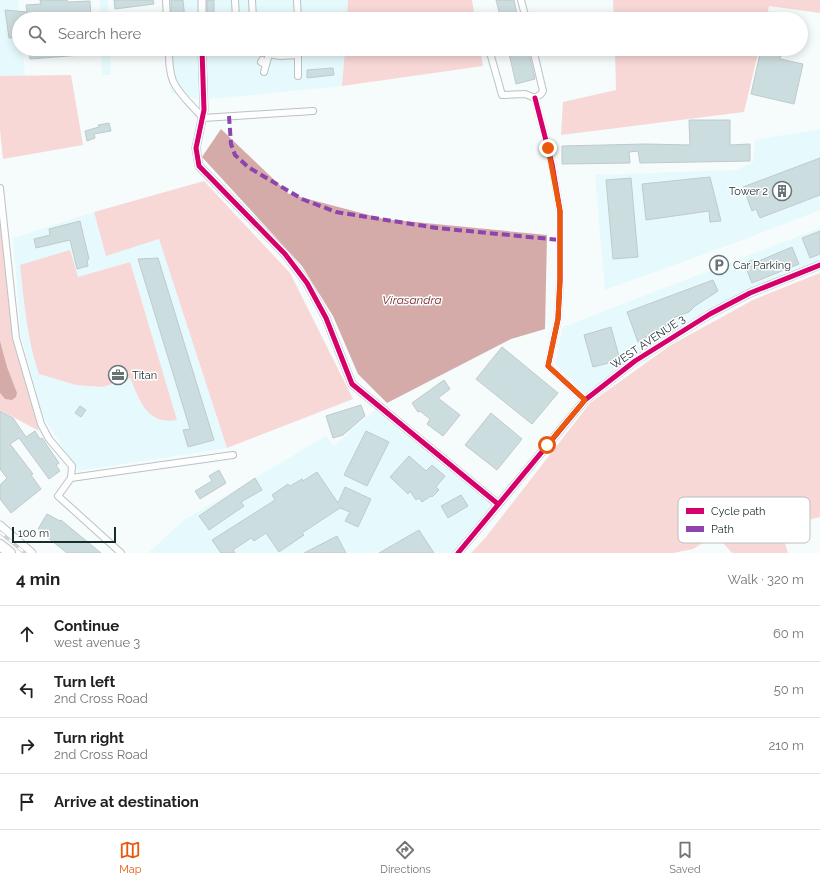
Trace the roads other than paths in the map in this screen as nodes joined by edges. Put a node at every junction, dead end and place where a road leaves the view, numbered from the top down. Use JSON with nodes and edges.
{"nodes":[{"id":1,"x":166,"y":0,"type":"edge"},
{"id":2,"x":202,"y":0,"type":"edge"},
{"id":3,"x":235,"y":0,"type":"edge"},
{"id":4,"x":252,"y":0,"type":"edge"},
{"id":5,"x":297,"y":0,"type":"edge"},
{"id":6,"x":521,"y":0,"type":"edge"},
{"id":7,"x":167,"y":12,"type":"edge"},
{"id":8,"x":202,"y":12,"type":"edge"},
{"id":9,"x":236,"y":12,"type":"edge"},
{"id":10,"x":253,"y":12,"type":"edge"},
{"id":11,"x":298,"y":12,"type":"edge"},
{"id":12,"x":524,"y":12,"type":"edge"},
{"id":13,"x":169,"y":56,"type":"edge"},
{"id":14,"x":202,"y":56,"type":"edge"},
{"id":15,"x":266,"y":56,"type":"edge"},
{"id":16,"x":298,"y":56,"type":"edge"},
{"id":17,"x":491,"y":56,"type":"edge"},
{"id":18,"x":535,"y":56,"type":"edge"},
{"id":19,"x":264,"y":72,"type":"dead end"},
{"id":20,"x":298,"y":76,"type":"dead end"},
{"id":21,"x":535,"y":98,"type":"junction"},
{"id":22,"x":313,"y":111,"type":"dead end"},
{"id":23,"x":203,"y":118,"type":"junction"},
{"id":24,"x":0,"y":188,"type":"edge"},
{"id":25,"x":820,"y":265,"type":"edge"},
{"id":26,"x":585,"y":400,"type":"junction"},
{"id":27,"x":233,"y":455,"type":"dead end"},
{"id":28,"x":71,"y":478,"type":"junction"},
{"id":29,"x":498,"y":504,"type":"junction"},
{"id":30,"x":0,"y":525,"type":"edge"},
{"id":31,"x":0,"y":545,"type":"edge"},
{"id":32,"x":10,"y":553,"type":"edge"},
{"id":33,"x":32,"y":553,"type":"edge"},
{"id":34,"x":121,"y":553,"type":"edge"},
{"id":35,"x":458,"y":553,"type":"edge"}],
"edges":[{"from":1,"to":7,"type":"street"},
{"from":2,"to":8,"type":"street"},
{"from":3,"to":9,"type":"street"},
{"from":4,"to":10,"type":"street"},
{"from":5,"to":11,"type":"street"},
{"from":6,"to":12,"type":"street"},
{"from":13,"to":23,"type":"street"},
{"from":14,"to":23,"type":"street"},
{"from":15,"to":19,"type":"street"},
{"from":16,"to":20,"type":"street"},
{"from":17,"to":21,"type":"street"},
{"from":18,"to":21,"type":"street"},
{"from":21,"to":26,"type":"street"},
{"from":22,"to":23,"type":"street"},
{"from":23,"to":29,"type":"street"},
{"from":24,"to":28,"type":"street"},
{"from":25,"to":26,"type":"street","name":"WEST AVENUE 3"},
{"from":26,"to":29,"type":"street","name":"WEST AVENUE 3"},
{"from":27,"to":28,"type":"street"},
{"from":28,"to":34,"type":"street"},
{"from":29,"to":35,"type":"street","name":"WEST AVENUE 3"},
{"from":30,"to":33,"type":"street"},
{"from":31,"to":32,"type":"highway"}]}
